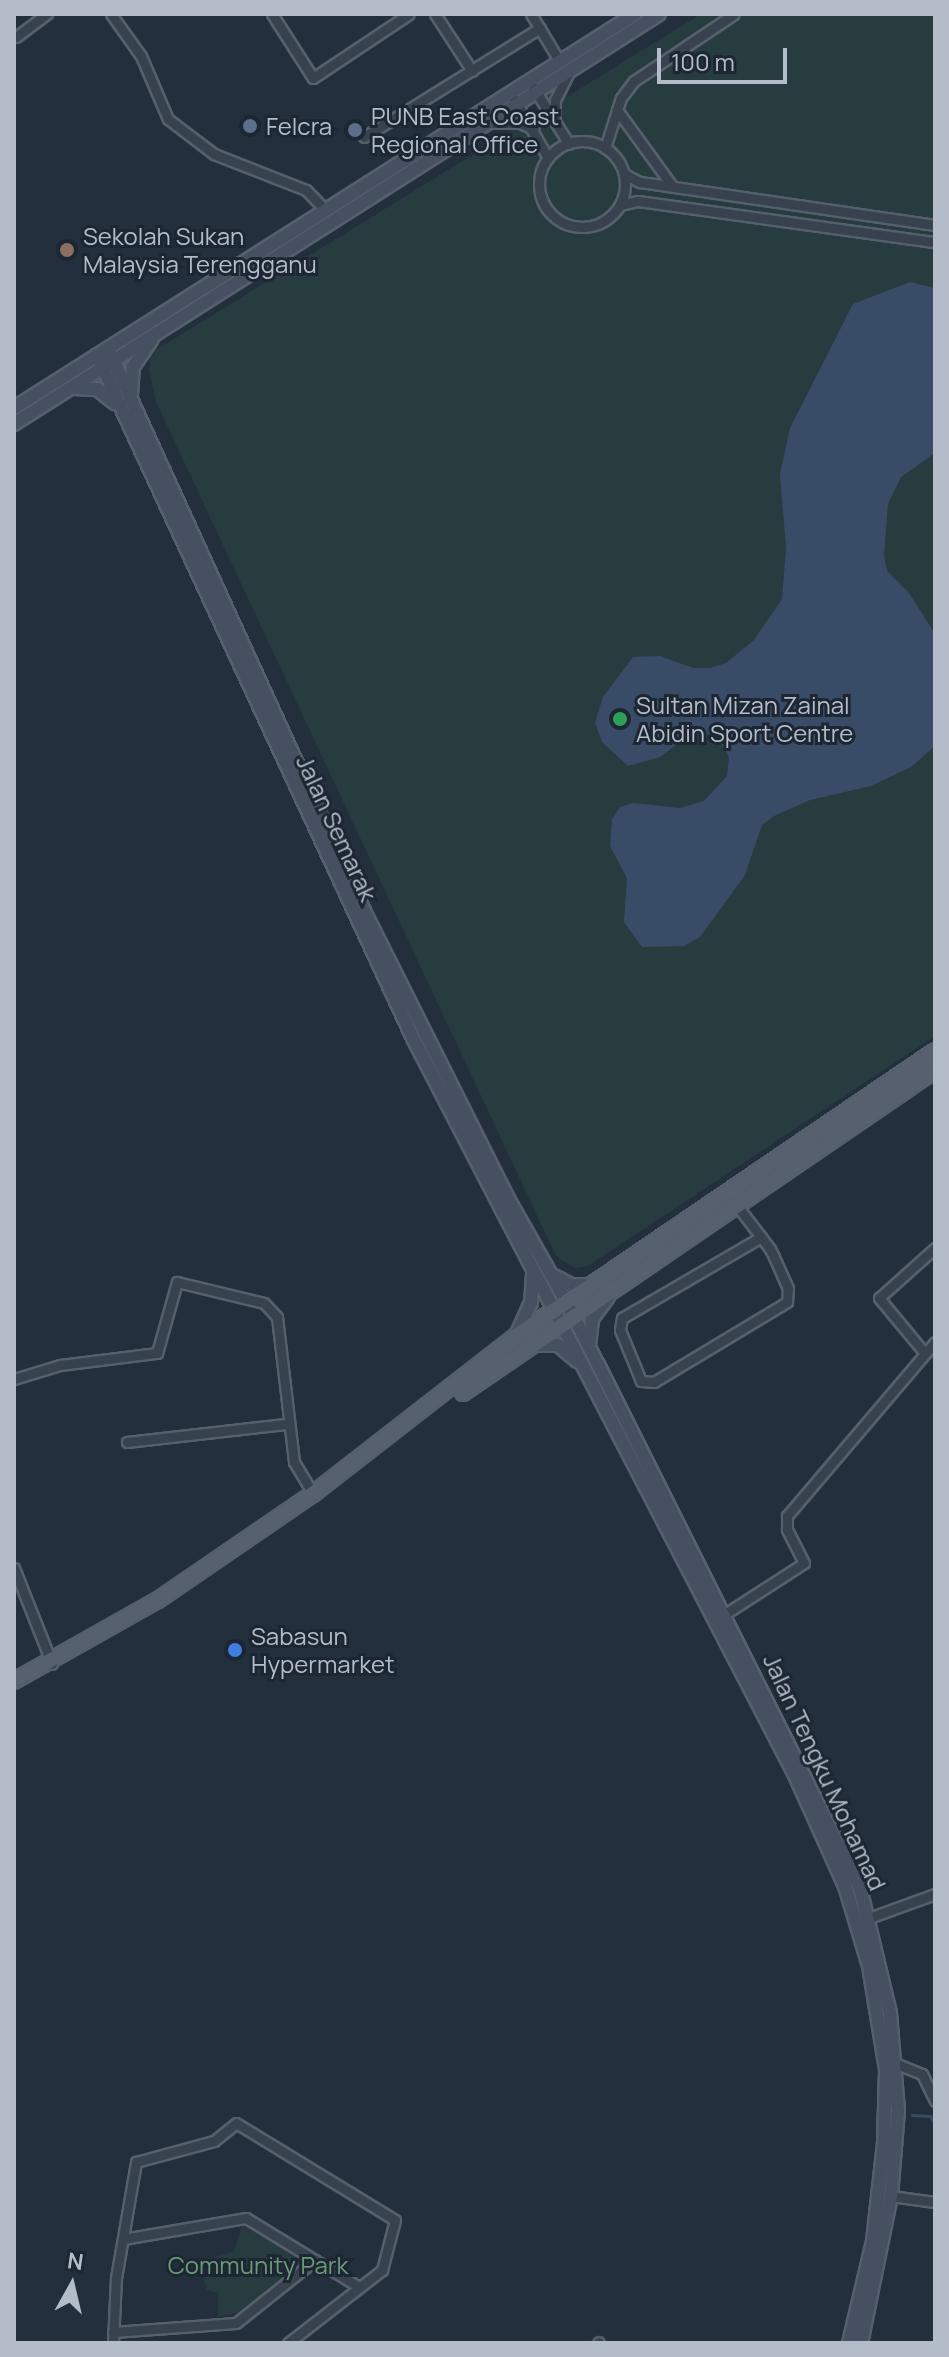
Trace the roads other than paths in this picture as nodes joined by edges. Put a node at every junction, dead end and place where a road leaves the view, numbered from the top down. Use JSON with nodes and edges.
{"nodes":[{"id":1,"x":47,"y":14,"type":"edge"},
{"id":2,"x":111,"y":14,"type":"edge"},
{"id":3,"x":272,"y":14,"type":"edge"},
{"id":4,"x":409,"y":14,"type":"edge"},
{"id":5,"x":435,"y":14,"type":"edge"},
{"id":6,"x":531,"y":14,"type":"edge"},
{"id":7,"x":635,"y":14,"type":"edge"},
{"id":8,"x":659,"y":14,"type":"edge"},
{"id":9,"x":734,"y":14,"type":"edge"},
{"id":10,"x":542,"y":33,"type":"junction"},
{"id":11,"x":16,"y":37,"type":"edge"},
{"id":12,"x":562,"y":60,"type":"junction"},
{"id":13,"x":472,"y":71,"type":"junction"},
{"id":14,"x":532,"y":86,"type":"junction"},
{"id":15,"x":513,"y":98,"type":"junction"},
{"id":16,"x":617,"y":110,"type":"junction"},
{"id":17,"x":555,"y":123,"type":"junction"},
{"id":18,"x":485,"y":124,"type":"junction"},
{"id":19,"x":534,"y":129,"type":"junction"},
{"id":20,"x":364,"y":137,"type":"dead end"},
{"id":21,"x":569,"y":144,"type":"junction"},
{"id":22,"x":605,"y":148,"type":"junction"},
{"id":23,"x":548,"y":158,"type":"junction"},
{"id":24,"x":624,"y":174,"type":"junction"},
{"id":25,"x":673,"y":187,"type":"junction"},
{"id":26,"x":620,"y":205,"type":"junction"},
{"id":27,"x":325,"y":210,"type":"junction"},
{"id":28,"x":935,"y":225,"type":"edge"},
{"id":29,"x":935,"y":242,"type":"edge"},
{"id":30,"x":156,"y":333,"type":"junction"},
{"id":31,"x":105,"y":358,"type":"junction"},
{"id":32,"x":73,"y":388,"type":"junction"},
{"id":33,"x":126,"y":406,"type":"junction"},
{"id":34,"x":14,"y":408,"type":"edge"},
{"id":35,"x":14,"y":424,"type":"edge"},
{"id":36,"x":935,"y":1051,"type":"edge"},
{"id":37,"x":935,"y":1070,"type":"edge"},
{"id":38,"x":731,"y":1197,"type":"junction"},
{"id":39,"x":761,"y":1237,"type":"junction"},
{"id":40,"x":935,"y":1248,"type":"edge"},
{"id":41,"x":533,"y":1271,"type":"junction"},
{"id":42,"x":549,"y":1271,"type":"junction"},
{"id":43,"x":593,"y":1285,"type":"junction"},
{"id":44,"x":618,"y":1286,"type":"junction"},
{"id":45,"x":561,"y":1307,"type":"junction"},
{"id":46,"x":568,"y":1321,"type":"junction"},
{"id":47,"x":515,"y":1337,"type":"junction"},
{"id":48,"x":935,"y":1342,"type":"edge"},
{"id":49,"x":532,"y":1345,"type":"junction"},
{"id":50,"x":588,"y":1346,"type":"junction"},
{"id":51,"x":923,"y":1351,"type":"junction"},
{"id":52,"x":590,"y":1375,"type":"junction"},
{"id":53,"x":14,"y":1379,"type":"edge"},
{"id":54,"x":285,"y":1424,"type":"junction"},
{"id":55,"x":127,"y":1442,"type":"dead end"},
{"id":56,"x":316,"y":1492,"type":"junction"},
{"id":57,"x":14,"y":1568,"type":"edge"},
{"id":58,"x":725,"y":1614,"type":"junction"},
{"id":59,"x":52,"y":1664,"type":"junction"},
{"id":60,"x":14,"y":1681,"type":"edge"},
{"id":61,"x":935,"y":1894,"type":"edge"},
{"id":62,"x":869,"y":1918,"type":"junction"},
{"id":63,"x":897,"y":2064,"type":"junction"},
{"id":64,"x":935,"y":2101,"type":"edge"},
{"id":65,"x":892,"y":2118,"type":"junction"},
{"id":66,"x":891,"y":2196,"type":"junction"},
{"id":67,"x":935,"y":2202,"type":"edge"},
{"id":68,"x":123,"y":2239,"type":"junction"},
{"id":69,"x":315,"y":2260,"type":"junction"},
{"id":70,"x":359,"y":2287,"type":"junction"},
{"id":71,"x":113,"y":2338,"type":"edge"},
{"id":72,"x":288,"y":2343,"type":"edge"},
{"id":73,"x":849,"y":2343,"type":"edge"},
{"id":74,"x":861,"y":2343,"type":"edge"}],
"edges":[{"from":1,"to":11,"type":"street"},
{"from":2,"to":27,"type":"street"},
{"from":3,"to":4,"type":"street"},
{"from":5,"to":13,"type":"street"},
{"from":6,"to":10,"type":"street"},
{"from":7,"to":12,"type":"main road"},
{"from":8,"to":12,"type":"main road"},
{"from":9,"to":16,"type":"street"},
{"from":10,"to":12,"type":"street"},
{"from":10,"to":13,"type":"street"},
{"from":12,"to":14,"type":"main road"},
{"from":12,"to":17,"type":"street"},
{"from":13,"to":20,"type":"street"},
{"from":14,"to":15,"type":"main road"},
{"from":14,"to":17,"type":"street"},
{"from":15,"to":18,"type":"main road"},
{"from":15,"to":19,"type":"street"},
{"from":15,"to":27,"type":"main road"},
{"from":16,"to":22,"type":"street"},
{"from":16,"to":25,"type":"street"},
{"from":17,"to":21,"type":"street"},
{"from":18,"to":19,"type":"street"},
{"from":18,"to":30,"type":"main road"},
{"from":19,"to":23,"type":"street"},
{"from":21,"to":22,"type":"street"},
{"from":21,"to":23,"type":"street"},
{"from":22,"to":24,"type":"street"},
{"from":23,"to":26,"type":"street"},
{"from":24,"to":25,"type":"street"},
{"from":24,"to":26,"type":"street"},
{"from":25,"to":28,"type":"street"},
{"from":26,"to":29,"type":"street"},
{"from":27,"to":31,"type":"main road"},
{"from":30,"to":31,"type":"main road"},
{"from":30,"to":33,"type":"main road"},
{"from":31,"to":32,"type":"main road"},
{"from":31,"to":33,"type":"main road","name":"Jalan Semarak"},
{"from":31,"to":34,"type":"main road"},
{"from":32,"to":33,"type":"main road"},
{"from":32,"to":35,"type":"main road"},
{"from":33,"to":41,"type":"main road","name":"Jalan Semarak"},
{"from":33,"to":42,"type":"main road","name":"Jalan Semarak"},
{"from":36,"to":38,"type":"main road"},
{"from":37,"to":38,"type":"main road"},
{"from":38,"to":39,"type":"street"},
{"from":38,"to":43,"type":"main road"},
{"from":38,"to":44,"type":"main road"},
{"from":39,"to":39,"type":"street"},
{"from":40,"to":51,"type":"street"},
{"from":41,"to":45,"type":"main road","name":"Jalan Semarak"},
{"from":41,"to":47,"type":"main road"},
{"from":42,"to":43,"type":"main road"},
{"from":42,"to":45,"type":"main road","name":"Jalan Semarak"},
{"from":43,"to":45,"type":"main road"},
{"from":44,"to":46,"type":"main road"},
{"from":44,"to":50,"type":"main road"},
{"from":45,"to":46,"type":"main road","name":"Jalan Tengku Mohamad"},
{"from":45,"to":47,"type":"main road"},
{"from":46,"to":49,"type":"main road"},
{"from":46,"to":50,"type":"main road","name":"Jalan Tengku Mohamad"},
{"from":46,"to":52,"type":"main road","name":"Jalan Tengku Mohamad"},
{"from":47,"to":56,"type":"main road"},
{"from":48,"to":51,"type":"street"},
{"from":49,"to":52,"type":"main road"},
{"from":49,"to":56,"type":"main road"},
{"from":50,"to":58,"type":"main road","name":"Jalan Tengku Mohamad"},
{"from":51,"to":58,"type":"street"},
{"from":52,"to":65,"type":"main road","name":"Jalan Tengku Mohamad"},
{"from":53,"to":54,"type":"street"},
{"from":54,"to":55,"type":"street"},
{"from":54,"to":56,"type":"street"},
{"from":56,"to":59,"type":"main road"},
{"from":57,"to":59,"type":"street"},
{"from":58,"to":62,"type":"main road","name":"Jalan Tengku Mohamad"},
{"from":59,"to":60,"type":"main road"},
{"from":61,"to":62,"type":"street"},
{"from":62,"to":63,"type":"main road","name":"Jalan Tengku Mohamad"},
{"from":63,"to":64,"type":"street"},
{"from":63,"to":65,"type":"main road","name":"Jalan Tengku Mohamad"},
{"from":65,"to":66,"type":"main road","name":"Jalan Tengku Mohamad"},
{"from":65,"to":73,"type":"main road","name":"Jalan Tengku Mohamad"},
{"from":66,"to":67,"type":"street"},
{"from":66,"to":74,"type":"main road","name":"Jalan Tengku Mohamad"},
{"from":68,"to":69,"type":"street"},
{"from":68,"to":70,"type":"street"},
{"from":68,"to":71,"type":"street"},
{"from":69,"to":70,"type":"street"},
{"from":69,"to":71,"type":"street"},
{"from":70,"to":72,"type":"street"}]}
